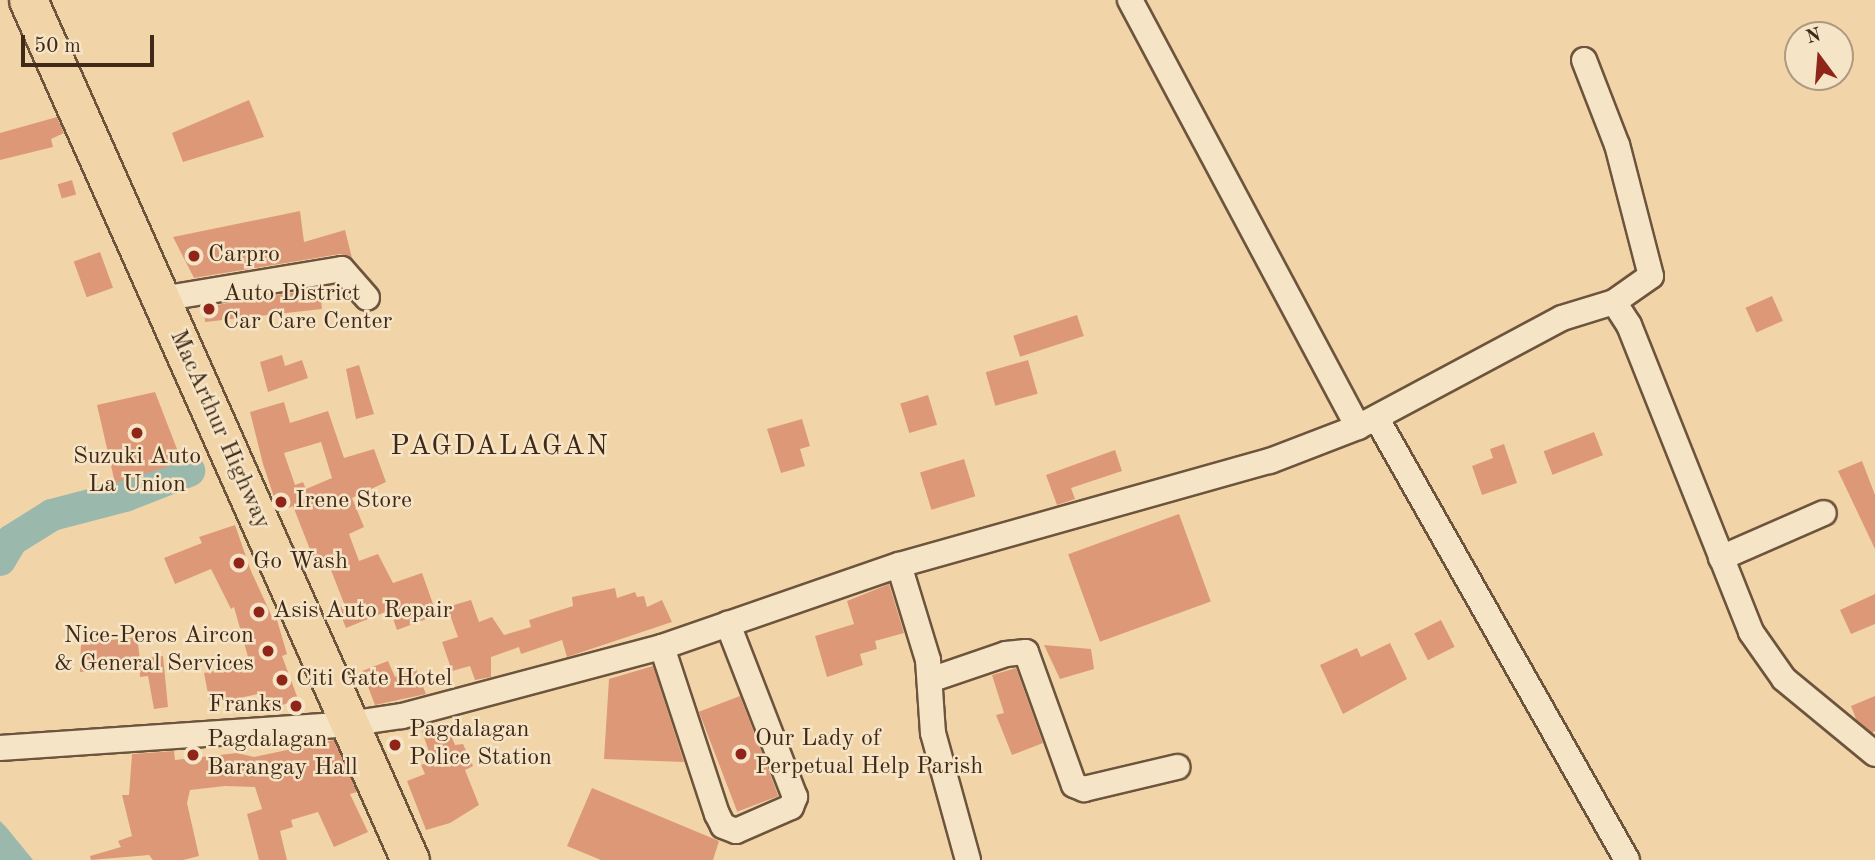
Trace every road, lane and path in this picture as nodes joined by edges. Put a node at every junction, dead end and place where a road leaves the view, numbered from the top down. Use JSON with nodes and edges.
{"nodes":[{"id":1,"x":28,"y":0,"type":"edge"},
{"id":2,"x":1130,"y":0,"type":"edge"},
{"id":3,"x":1584,"y":60,"type":"dead end"},
{"id":4,"x":162,"y":299,"type":"junction"},
{"id":5,"x":368,"y":299,"type":"dead end"},
{"id":6,"x":1614,"y":302,"type":"junction"},
{"id":7,"x":1367,"y":423,"type":"junction"},
{"id":8,"x":1824,"y":513,"type":"dead end"},
{"id":9,"x":1721,"y":558,"type":"junction"},
{"id":10,"x":899,"y":565,"type":"junction"},
{"id":11,"x":727,"y":624,"type":"junction"},
{"id":12,"x":662,"y":648,"type":"junction"},
{"id":13,"x":930,"y":680,"type":"junction"},
{"id":14,"x":348,"y":724,"type":"junction"},
{"id":15,"x":0,"y":748,"type":"edge"},
{"id":16,"x":1875,"y":754,"type":"edge"},
{"id":17,"x":1177,"y":766,"type":"dead end"},
{"id":18,"x":410,"y":860,"type":"edge"},
{"id":19,"x":968,"y":860,"type":"edge"},
{"id":20,"x":1627,"y":860,"type":"edge"}],
"edges":[{"from":1,"to":4,"type":"highway","name":"MacArthur Highway"},
{"from":2,"to":7,"type":"street"},
{"from":3,"to":6,"type":"street"},
{"from":4,"to":5,"type":"street"},
{"from":4,"to":14,"type":"highway","name":"MacArthur Highway"},
{"from":6,"to":7,"type":"street"},
{"from":6,"to":9,"type":"street"},
{"from":7,"to":10,"type":"street"},
{"from":7,"to":20,"type":"street"},
{"from":8,"to":9,"type":"street"},
{"from":9,"to":16,"type":"street"},
{"from":10,"to":11,"type":"street"},
{"from":10,"to":13,"type":"street"},
{"from":11,"to":12,"type":"street"},
{"from":11,"to":12,"type":"street"},
{"from":12,"to":14,"type":"street"},
{"from":13,"to":17,"type":"street"},
{"from":13,"to":19,"type":"street"},
{"from":14,"to":15,"type":"street"},
{"from":14,"to":18,"type":"highway","name":"MacArthur Highway"}]}
